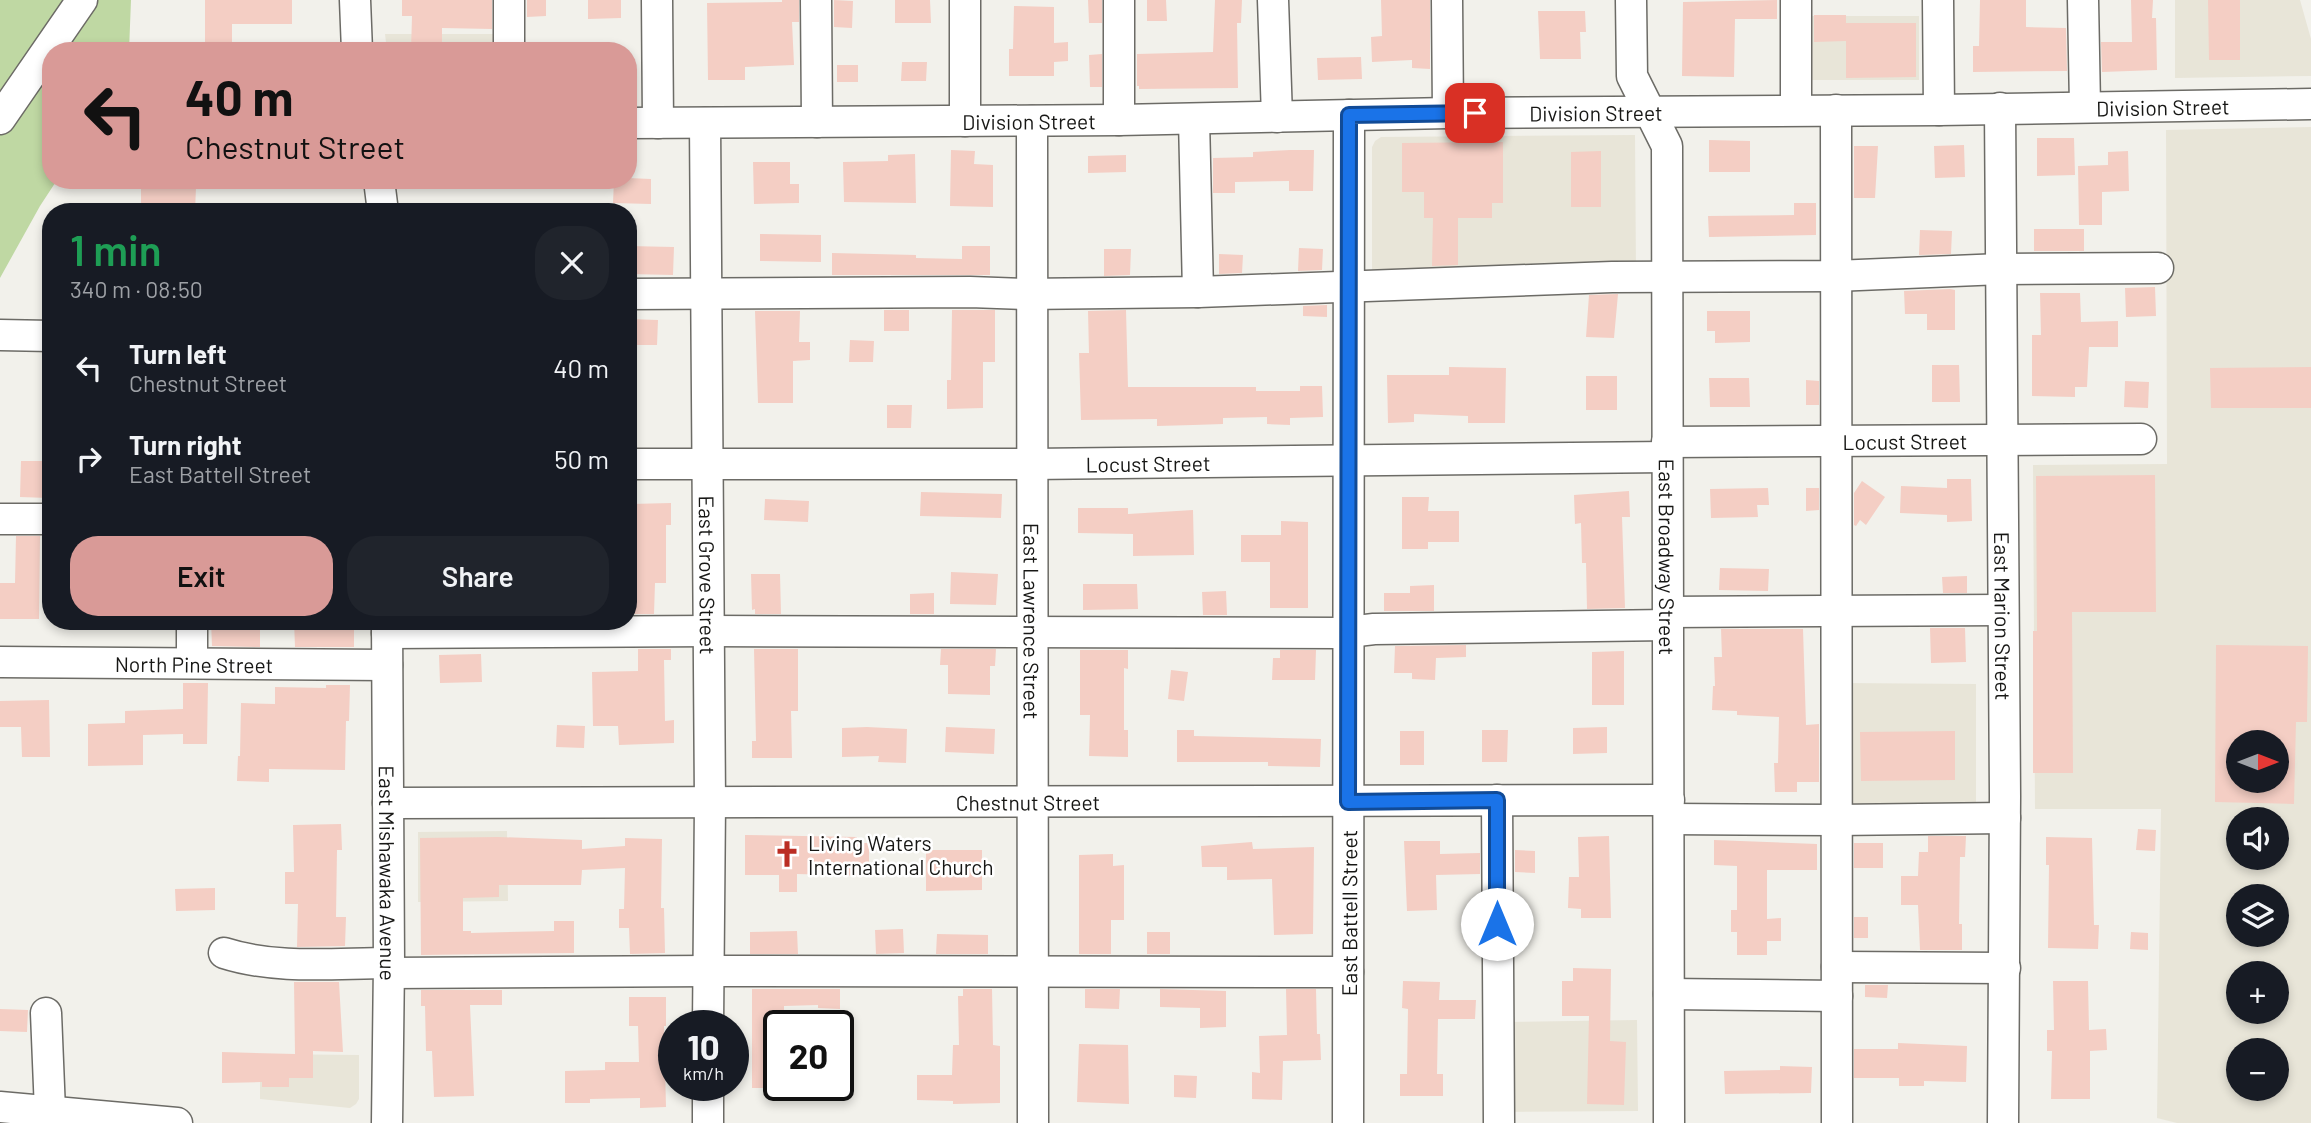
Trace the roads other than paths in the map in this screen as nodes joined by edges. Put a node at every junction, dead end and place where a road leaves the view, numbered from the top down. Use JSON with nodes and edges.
{"nodes":[{"id":1,"x":82,"y":0,"type":"edge"},
{"id":2,"x":355,"y":0,"type":"edge"},
{"id":3,"x":509,"y":0,"type":"edge"},
{"id":4,"x":657,"y":0,"type":"edge"},
{"id":5,"x":816,"y":0,"type":"edge"},
{"id":6,"x":965,"y":0,"type":"edge"},
{"id":7,"x":1119,"y":0,"type":"edge"},
{"id":8,"x":1273,"y":0,"type":"edge"},
{"id":9,"x":1447,"y":0,"type":"edge"},
{"id":10,"x":1631,"y":0,"type":"edge"},
{"id":11,"x":1796,"y":0,"type":"edge"},
{"id":12,"x":1938,"y":0,"type":"edge"},
{"id":13,"x":2083,"y":0,"type":"edge"},
{"id":14,"x":53,"y":42,"type":"edge"},
{"id":15,"x":357,"y":42,"type":"edge"},
{"id":16,"x":509,"y":42,"type":"edge"},
{"id":17,"x":42,"y":58,"type":"edge"},
{"id":18,"x":2311,"y":104,"type":"edge"},
{"id":19,"x":2085,"y":106,"type":"junction"},
{"id":20,"x":2000,"y":108,"type":"junction"},
{"id":21,"x":1796,"y":110,"type":"junction"},
{"id":22,"x":1836,"y":110,"type":"junction"},
{"id":23,"x":1939,"y":110,"type":"junction"},
{"id":24,"x":1648,"y":111,"type":"junction"},
{"id":25,"x":1448,"y":113,"type":"junction"},
{"id":26,"x":1349,"y":115,"type":"junction"},
{"id":27,"x":1277,"y":117,"type":"junction"},
{"id":28,"x":0,"y":118,"type":"edge"},
{"id":29,"x":1194,"y":119,"type":"junction"},
{"id":30,"x":1119,"y":120,"type":"junction"},
{"id":31,"x":965,"y":121,"type":"junction"},
{"id":32,"x":1032,"y":121,"type":"junction"},
{"id":33,"x":817,"y":122,"type":"junction"},
{"id":34,"x":637,"y":123,"type":"edge"},
{"id":35,"x":658,"y":123,"type":"junction"},
{"id":36,"x":705,"y":123,"type":"junction"},
{"id":37,"x":2158,"y":268,"type":"dead end"},
{"id":38,"x":2001,"y":270,"type":"junction"},
{"id":39,"x":1667,"y":276,"type":"junction"},
{"id":40,"x":1835,"y":276,"type":"junction"},
{"id":41,"x":1349,"y":288,"type":"junction"},
{"id":42,"x":1198,"y":292,"type":"junction"},
{"id":43,"x":637,"y":293,"type":"edge"},
{"id":44,"x":706,"y":294,"type":"junction"},
{"id":45,"x":1032,"y":294,"type":"junction"},
{"id":46,"x":0,"y":335,"type":"edge"},
{"id":47,"x":42,"y":336,"type":"edge"},
{"id":48,"x":2141,"y":439,"type":"dead end"},
{"id":49,"x":2002,"y":440,"type":"junction"},
{"id":50,"x":1836,"y":441,"type":"junction"},
{"id":51,"x":1667,"y":449,"type":"junction"},
{"id":52,"x":1348,"y":461,"type":"junction"},
{"id":53,"x":637,"y":464,"type":"edge"},
{"id":54,"x":706,"y":464,"type":"junction"},
{"id":55,"x":1031,"y":464,"type":"junction"},
{"id":56,"x":0,"y":519,"type":"edge"},
{"id":57,"x":42,"y":519,"type":"edge"},
{"id":58,"x":2002,"y":610,"type":"junction"},
{"id":59,"x":1836,"y":612,"type":"junction"},
{"id":60,"x":1668,"y":619,"type":"junction"},
{"id":61,"x":192,"y":630,"type":"edge"},
{"id":62,"x":387,"y":630,"type":"edge"},
{"id":63,"x":629,"y":630,"type":"edge"},
{"id":64,"x":710,"y":631,"type":"junction"},
{"id":65,"x":1347,"y":632,"type":"junction"},
{"id":66,"x":1031,"y":633,"type":"junction"},
{"id":67,"x":0,"y":662,"type":"edge"},
{"id":68,"x":192,"y":662,"type":"junction"},
{"id":69,"x":387,"y":665,"type":"junction"},
{"id":70,"x":1497,"y":800,"type":"junction"},
{"id":71,"x":1348,"y":802,"type":"junction"},
{"id":72,"x":388,"y":803,"type":"junction"},
{"id":73,"x":710,"y":803,"type":"junction"},
{"id":74,"x":1032,"y":803,"type":"junction"},
{"id":75,"x":1669,"y":809,"type":"junction"},
{"id":76,"x":2004,"y":818,"type":"junction"},
{"id":77,"x":1836,"y":820,"type":"junction"},
{"id":78,"x":224,"y":953,"type":"dead end"},
{"id":79,"x":1837,"y":967,"type":"junction"},
{"id":80,"x":389,"y":968,"type":"junction"},
{"id":81,"x":2005,"y":968,"type":"junction"},
{"id":82,"x":708,"y":971,"type":"junction"},
{"id":83,"x":1348,"y":972,"type":"junction"},
{"id":84,"x":1032,"y":973,"type":"junction"},
{"id":85,"x":1669,"y":994,"type":"junction"},
{"id":86,"x":1837,"y":996,"type":"junction"},
{"id":87,"x":708,"y":1010,"type":"edge"},
{"id":88,"x":46,"y":1013,"type":"dead end"},
{"id":89,"x":708,"y":1101,"type":"edge"},
{"id":90,"x":0,"y":1107,"type":"edge"},
{"id":91,"x":50,"y":1111,"type":"junction"},
{"id":92,"x":177,"y":1123,"type":"edge"},
{"id":93,"x":387,"y":1123,"type":"edge"},
{"id":94,"x":708,"y":1123,"type":"edge"},
{"id":95,"x":1033,"y":1123,"type":"edge"},
{"id":96,"x":1348,"y":1123,"type":"edge"},
{"id":97,"x":1499,"y":1123,"type":"edge"},
{"id":98,"x":1669,"y":1123,"type":"edge"},
{"id":99,"x":1837,"y":1123,"type":"edge"},
{"id":100,"x":2003,"y":1123,"type":"edge"}],
"edges":[{"from":1,"to":14,"type":"street"},
{"from":2,"to":15,"type":"street"},
{"from":3,"to":16,"type":"street"},
{"from":4,"to":35,"type":"street"},
{"from":5,"to":33,"type":"street"},
{"from":6,"to":31,"type":"street"},
{"from":7,"to":30,"type":"street"},
{"from":8,"to":27,"type":"street"},
{"from":9,"to":25,"type":"street"},
{"from":10,"to":24,"type":"street","name":"East Broadway Street"},
{"from":11,"to":21,"type":"street"},
{"from":12,"to":23,"type":"street"},
{"from":13,"to":19,"type":"street"},
{"from":17,"to":28,"type":"street"},
{"from":18,"to":19,"type":"street","name":"Division Street"},
{"from":19,"to":20,"type":"street","name":"Division Street"},
{"from":20,"to":23,"type":"street","name":"Division Street"},
{"from":20,"to":38,"type":"street","name":"East Marion Street"},
{"from":21,"to":22,"type":"street","name":"Division Street"},
{"from":21,"to":24,"type":"street","name":"Division Street"},
{"from":22,"to":23,"type":"street","name":"Division Street"},
{"from":22,"to":40,"type":"street"},
{"from":24,"to":25,"type":"street","name":"Division Street"},
{"from":24,"to":39,"type":"street","name":"East Broadway Street"},
{"from":25,"to":26,"type":"street","name":"Division Street"},
{"from":26,"to":27,"type":"street","name":"Division Street"},
{"from":26,"to":41,"type":"street","name":"East Battell Street"},
{"from":27,"to":29,"type":"street","name":"Division Street"},
{"from":29,"to":30,"type":"street","name":"Division Street"},
{"from":29,"to":42,"type":"street"},
{"from":30,"to":32,"type":"street","name":"Division Street"},
{"from":31,"to":32,"type":"street","name":"Division Street"},
{"from":31,"to":33,"type":"street","name":"Division Street"},
{"from":32,"to":45,"type":"street","name":"East Lawrence Street"},
{"from":33,"to":36,"type":"street","name":"Division Street"},
{"from":34,"to":35,"type":"street","name":"Division Street"},
{"from":35,"to":36,"type":"street","name":"Division Street"},
{"from":36,"to":44,"type":"street","name":"East Grove Street"},
{"from":37,"to":38,"type":"street"},
{"from":38,"to":40,"type":"street"},
{"from":38,"to":49,"type":"street","name":"East Marion Street"},
{"from":39,"to":40,"type":"street"},
{"from":39,"to":41,"type":"street"},
{"from":39,"to":51,"type":"street","name":"East Broadway Street"},
{"from":40,"to":50,"type":"street"},
{"from":41,"to":42,"type":"street"},
{"from":41,"to":52,"type":"street","name":"East Battell Street"},
{"from":42,"to":45,"type":"street"},
{"from":43,"to":44,"type":"street"},
{"from":44,"to":45,"type":"street"},
{"from":44,"to":54,"type":"street","name":"East Grove Street"},
{"from":45,"to":55,"type":"street","name":"East Lawrence Street"},
{"from":46,"to":47,"type":"street"},
{"from":48,"to":49,"type":"street","name":"Locust Street"},
{"from":49,"to":50,"type":"street","name":"Locust Street"},
{"from":49,"to":58,"type":"street","name":"East Marion Street"},
{"from":50,"to":51,"type":"street","name":"Locust Street"},
{"from":50,"to":59,"type":"street"},
{"from":51,"to":52,"type":"street","name":"Locust Street"},
{"from":51,"to":60,"type":"street","name":"East Broadway Street"},
{"from":52,"to":55,"type":"street","name":"Locust Street"},
{"from":52,"to":65,"type":"street","name":"East Battell Street"},
{"from":53,"to":54,"type":"street","name":"Locust Street"},
{"from":54,"to":55,"type":"street","name":"Locust Street"},
{"from":54,"to":64,"type":"street","name":"East Grove Street"},
{"from":55,"to":66,"type":"street","name":"East Lawrence Street"},
{"from":56,"to":57,"type":"street"},
{"from":58,"to":59,"type":"street"},
{"from":58,"to":76,"type":"street","name":"East Marion Street"},
{"from":59,"to":60,"type":"street"},
{"from":59,"to":77,"type":"street"},
{"from":60,"to":65,"type":"street"},
{"from":60,"to":75,"type":"street","name":"East Broadway Street"},
{"from":61,"to":68,"type":"street"},
{"from":62,"to":69,"type":"street","name":"East Mishawaka Avenue"},
{"from":63,"to":64,"type":"street"},
{"from":64,"to":66,"type":"street"},
{"from":64,"to":73,"type":"street","name":"East Grove Street"},
{"from":65,"to":66,"type":"street"},
{"from":65,"to":71,"type":"street","name":"East Battell Street"},
{"from":66,"to":74,"type":"street","name":"East Lawrence Street"},
{"from":67,"to":68,"type":"street","name":"North Pine Street"},
{"from":68,"to":69,"type":"street","name":"North Pine Street"},
{"from":69,"to":72,"type":"street","name":"East Mishawaka Avenue"},
{"from":70,"to":71,"type":"street","name":"Chestnut Street"},
{"from":70,"to":75,"type":"street","name":"Chestnut Street"},
{"from":70,"to":97,"type":"street"},
{"from":71,"to":74,"type":"street","name":"Chestnut Street"},
{"from":71,"to":83,"type":"street","name":"East Battell Street"},
{"from":72,"to":73,"type":"street","name":"Chestnut Street"},
{"from":72,"to":80,"type":"street","name":"East Mishawaka Avenue"},
{"from":73,"to":74,"type":"street","name":"Chestnut Street"},
{"from":73,"to":82,"type":"street","name":"East Grove Street"},
{"from":74,"to":84,"type":"street","name":"East Lawrence Street"},
{"from":75,"to":77,"type":"street","name":"Chestnut Street"},
{"from":75,"to":85,"type":"street","name":"East Broadway Street"},
{"from":76,"to":77,"type":"street","name":"Chestnut Street"},
{"from":76,"to":81,"type":"street","name":"East Marion Street"},
{"from":77,"to":79,"type":"street"},
{"from":78,"to":80,"type":"street"},
{"from":79,"to":81,"type":"street"},
{"from":79,"to":86,"type":"street"},
{"from":80,"to":82,"type":"street"},
{"from":80,"to":93,"type":"street","name":"East Mishawaka Avenue"},
{"from":81,"to":100,"type":"street","name":"East Marion Street"},
{"from":82,"to":84,"type":"street"},
{"from":82,"to":87,"type":"street","name":"East Grove Street"},
{"from":83,"to":84,"type":"street"},
{"from":83,"to":96,"type":"street","name":"East Battell Street"},
{"from":84,"to":95,"type":"street","name":"East Lawrence Street"},
{"from":85,"to":86,"type":"street"},
{"from":85,"to":98,"type":"street","name":"East Broadway Street"},
{"from":86,"to":99,"type":"street"},
{"from":88,"to":91,"type":"street"},
{"from":89,"to":94,"type":"street"},
{"from":90,"to":91,"type":"street"},
{"from":91,"to":92,"type":"street"}]}
